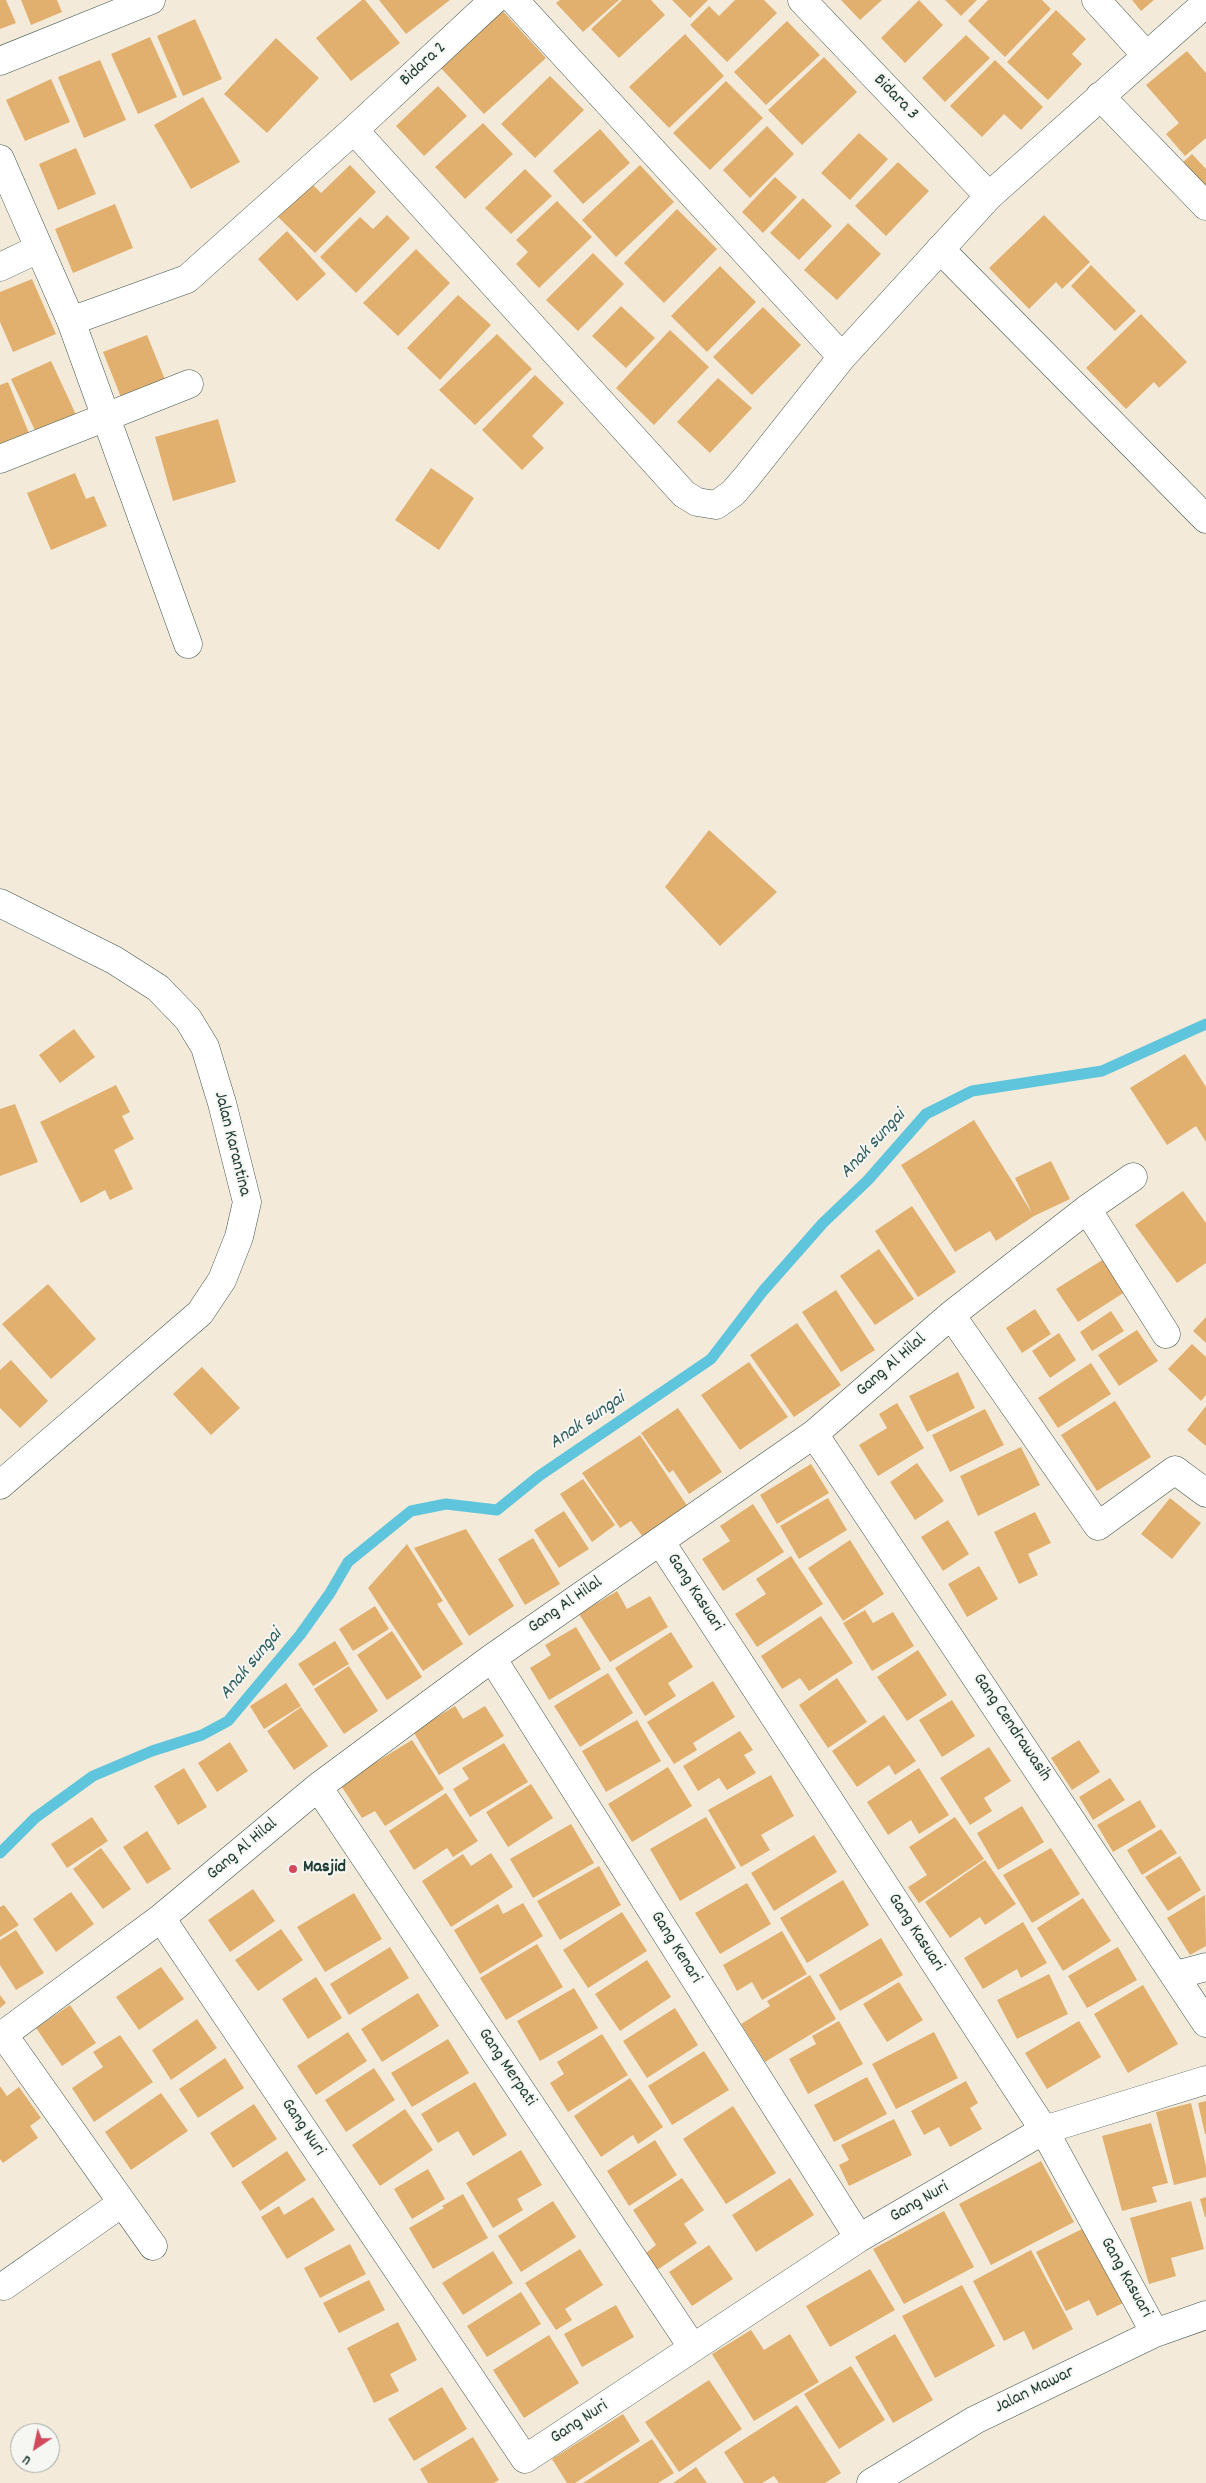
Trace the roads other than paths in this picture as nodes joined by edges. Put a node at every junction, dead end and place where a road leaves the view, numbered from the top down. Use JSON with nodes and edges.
{"nodes":[{"id":1,"x":151,"y":0,"type":"edge"},
{"id":2,"x":494,"y":0,"type":"edge"},
{"id":3,"x":514,"y":0,"type":"edge"},
{"id":4,"x":802,"y":0,"type":"edge"},
{"id":5,"x":1096,"y":0,"type":"edge"},
{"id":6,"x":1206,"y":3,"type":"edge"},
{"id":7,"x":1146,"y":55,"type":"junction"},
{"id":8,"x":0,"y":61,"type":"edge"},
{"id":9,"x":1100,"y":96,"type":"junction"},
{"id":10,"x":354,"y":130,"type":"junction"},
{"id":11,"x":0,"y":159,"type":"edge"},
{"id":12,"x":989,"y":196,"type":"junction"},
{"id":13,"x":1206,"y":206,"type":"edge"},
{"id":14,"x":38,"y":249,"type":"junction"},
{"id":15,"x":940,"y":249,"type":"junction"},
{"id":16,"x":0,"y":267,"type":"edge"},
{"id":17,"x":71,"y":321,"type":"junction"},
{"id":18,"x":842,"y":356,"type":"junction"},
{"id":19,"x":190,"y":384,"type":"dead end"},
{"id":20,"x":105,"y":417,"type":"junction"},
{"id":21,"x":0,"y":459,"type":"edge"},
{"id":22,"x":1206,"y":519,"type":"edge"},
{"id":23,"x":188,"y":644,"type":"dead end"},
{"id":24,"x":0,"y":903,"type":"edge"},
{"id":25,"x":1134,"y":1177,"type":"dead end"},
{"id":26,"x":1087,"y":1209,"type":"junction"},
{"id":27,"x":951,"y":1314,"type":"junction"},
{"id":28,"x":1166,"y":1334,"type":"dead end"},
{"id":29,"x":814,"y":1434,"type":"junction"},
{"id":30,"x":0,"y":1485,"type":"edge"},
{"id":31,"x":1206,"y":1493,"type":"edge"},
{"id":32,"x":660,"y":1541,"type":"junction"},
{"id":33,"x":492,"y":1658,"type":"junction"},
{"id":34,"x":318,"y":1788,"type":"junction"},
{"id":35,"x":161,"y":1918,"type":"junction"},
{"id":36,"x":1206,"y":1967,"type":"edge"},
{"id":37,"x":1176,"y":1975,"type":"junction"},
{"id":38,"x":1206,"y":2023,"type":"edge"},
{"id":39,"x":2,"y":2035,"type":"edge"},
{"id":40,"x":1206,"y":2080,"type":"edge"},
{"id":41,"x":1044,"y":2130,"type":"junction"},
{"id":42,"x":122,"y":2203,"type":"junction"},
{"id":43,"x":859,"y":2238,"type":"junction"},
{"id":44,"x":153,"y":2246,"type":"dead end"},
{"id":45,"x":4,"y":2286,"type":"dead end"},
{"id":46,"x":1206,"y":2315,"type":"edge"},
{"id":47,"x":1155,"y":2333,"type":"junction"},
{"id":48,"x":693,"y":2348,"type":"junction"},
{"id":49,"x":872,"y":2483,"type":"edge"}],
"edges":[{"from":1,"to":8,"type":"street"},
{"from":2,"to":10,"type":"street","name":"Bidara 2"},
{"from":3,"to":18,"type":"street"},
{"from":4,"to":12,"type":"street","name":"Bidara 3"},
{"from":5,"to":7,"type":"street"},
{"from":6,"to":7,"type":"street"},
{"from":7,"to":9,"type":"street"},
{"from":9,"to":12,"type":"street"},
{"from":9,"to":13,"type":"street"},
{"from":10,"to":17,"type":"street","name":"Bidara 2"},
{"from":10,"to":18,"type":"street"},
{"from":11,"to":14,"type":"street"},
{"from":12,"to":15,"type":"street"},
{"from":14,"to":16,"type":"street"},
{"from":14,"to":17,"type":"street"},
{"from":15,"to":18,"type":"street"},
{"from":15,"to":22,"type":"street"},
{"from":17,"to":20,"type":"street"},
{"from":19,"to":20,"type":"street"},
{"from":20,"to":21,"type":"street"},
{"from":20,"to":23,"type":"street"},
{"from":24,"to":30,"type":"street","name":"Jalan Karantina"},
{"from":25,"to":26,"type":"street","name":"Gang Al Hilal"},
{"from":26,"to":27,"type":"street","name":"Gang Al Hilal"},
{"from":26,"to":28,"type":"street"},
{"from":27,"to":29,"type":"street","name":"Gang Al Hilal"},
{"from":27,"to":31,"type":"street"},
{"from":29,"to":32,"type":"street","name":"Gang Al Hilal"},
{"from":29,"to":37,"type":"street","name":"Gang Cendrawasih"},
{"from":32,"to":33,"type":"street","name":"Gang Al Hilal"},
{"from":32,"to":41,"type":"street","name":"Gang Kasuari"},
{"from":33,"to":34,"type":"street","name":"Gang Al Hilal"},
{"from":33,"to":43,"type":"street","name":"Gang Kenari"},
{"from":34,"to":35,"type":"street","name":"Gang Al Hilal"},
{"from":34,"to":48,"type":"street","name":"Gang Merpati"},
{"from":35,"to":39,"type":"street","name":"Gang Al Hilal"},
{"from":35,"to":48,"type":"street","name":"Gang Nuri"},
{"from":36,"to":37,"type":"street"},
{"from":37,"to":38,"type":"street","name":"Gang Cendrawasih"},
{"from":39,"to":42,"type":"street"},
{"from":40,"to":41,"type":"street","name":"Gang Nuri"},
{"from":41,"to":43,"type":"street","name":"Gang Nuri"},
{"from":41,"to":47,"type":"street","name":"Gang Kasuari"},
{"from":42,"to":44,"type":"street"},
{"from":42,"to":45,"type":"street"},
{"from":43,"to":48,"type":"street","name":"Gang Nuri"},
{"from":46,"to":47,"type":"street","name":"Jalan Mawar"},
{"from":47,"to":49,"type":"street","name":"Jalan Mawar"}]}
